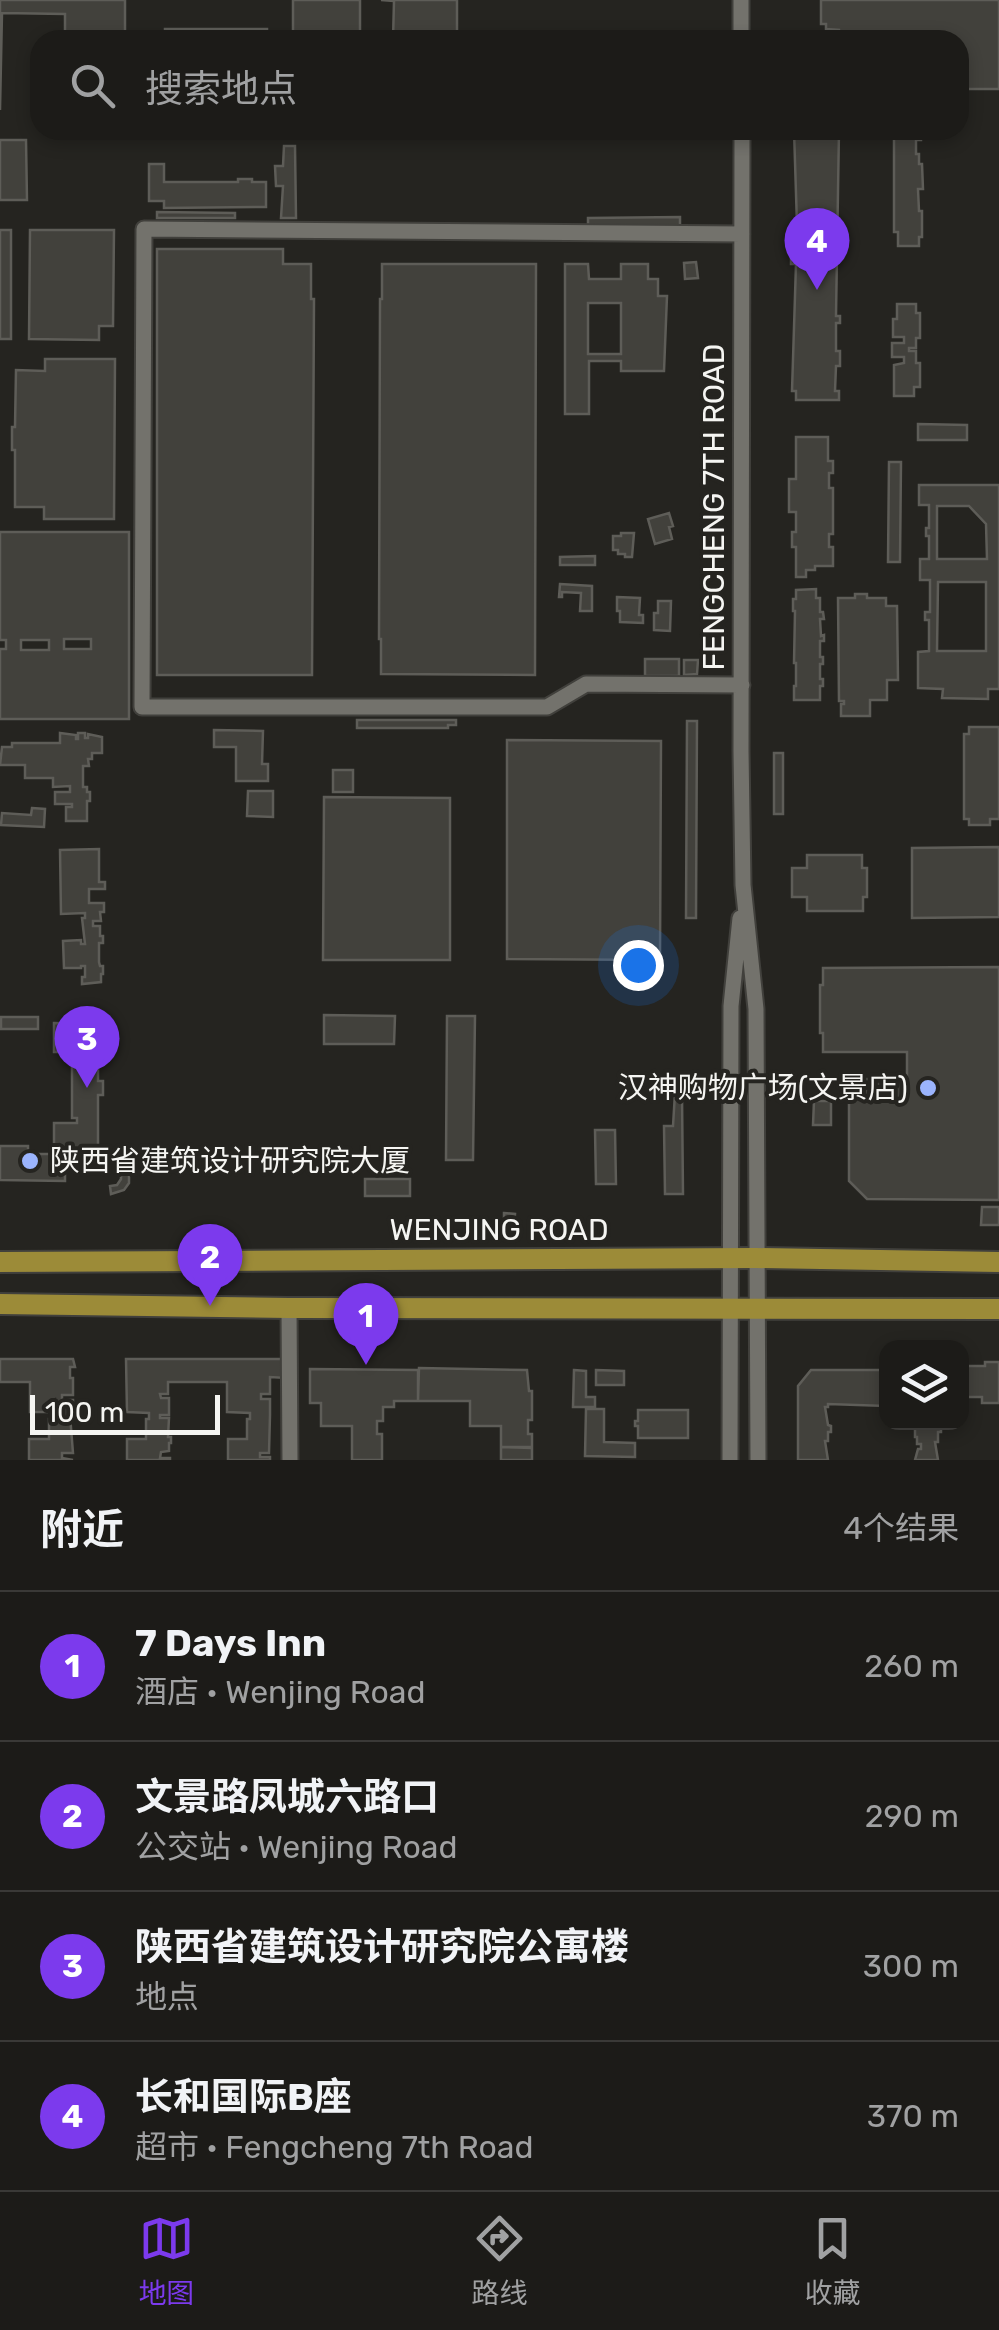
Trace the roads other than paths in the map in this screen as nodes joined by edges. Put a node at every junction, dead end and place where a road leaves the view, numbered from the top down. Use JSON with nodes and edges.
{"nodes":[{"id":1,"x":741,"y":0,"type":"edge"},
{"id":2,"x":741,"y":30,"type":"edge"},
{"id":3,"x":742,"y":140,"type":"edge"},
{"id":4,"x":742,"y":234,"type":"junction"},
{"id":5,"x":742,"y":685,"type":"junction"},
{"id":6,"x":743,"y":884,"type":"junction"},
{"id":7,"x":730,"y":1258,"type":"junction"},
{"id":8,"x":756,"y":1258,"type":"junction"},
{"id":9,"x":0,"y":1262,"type":"edge"},
{"id":10,"x":999,"y":1262,"type":"edge"},
{"id":11,"x":0,"y":1304,"type":"edge"},
{"id":12,"x":289,"y":1308,"type":"junction"},
{"id":13,"x":730,"y":1308,"type":"junction"},
{"id":14,"x":758,"y":1308,"type":"junction"},
{"id":15,"x":999,"y":1309,"type":"edge"},
{"id":16,"x":290,"y":1460,"type":"edge"},
{"id":17,"x":730,"y":1460,"type":"edge"},
{"id":18,"x":758,"y":1460,"type":"edge"}],
"edges":[{"from":1,"to":2,"type":"street"},
{"from":3,"to":4,"type":"street","name":"FENGCHENG 7TH ROAD"},
{"from":4,"to":5,"type":"street","name":"FENGCHENG 7TH ROAD"},
{"from":4,"to":5,"type":"street"},
{"from":5,"to":6,"type":"street","name":"FENGCHENG 7TH ROAD"},
{"from":6,"to":7,"type":"street","name":"FENGCHENG 7TH ROAD"},
{"from":6,"to":8,"type":"street","name":"FENGCHENG 7TH ROAD"},
{"from":7,"to":8,"type":"main road","name":"WENJING ROAD"},
{"from":7,"to":9,"type":"main road","name":"WENJING ROAD"},
{"from":7,"to":13,"type":"street","name":"FENGCHENG 7TH ROAD"},
{"from":8,"to":10,"type":"main road","name":"WENJING ROAD"},
{"from":8,"to":14,"type":"street","name":"FENGCHENG 7TH ROAD"},
{"from":11,"to":12,"type":"main road"},
{"from":12,"to":13,"type":"main road"},
{"from":12,"to":16,"type":"street"},
{"from":13,"to":14,"type":"main road"},
{"from":13,"to":17,"type":"street","name":"FENGCHENG 7TH ROAD"},
{"from":14,"to":15,"type":"main road"},
{"from":14,"to":18,"type":"street","name":"FENGCHENG 7TH ROAD"}]}
